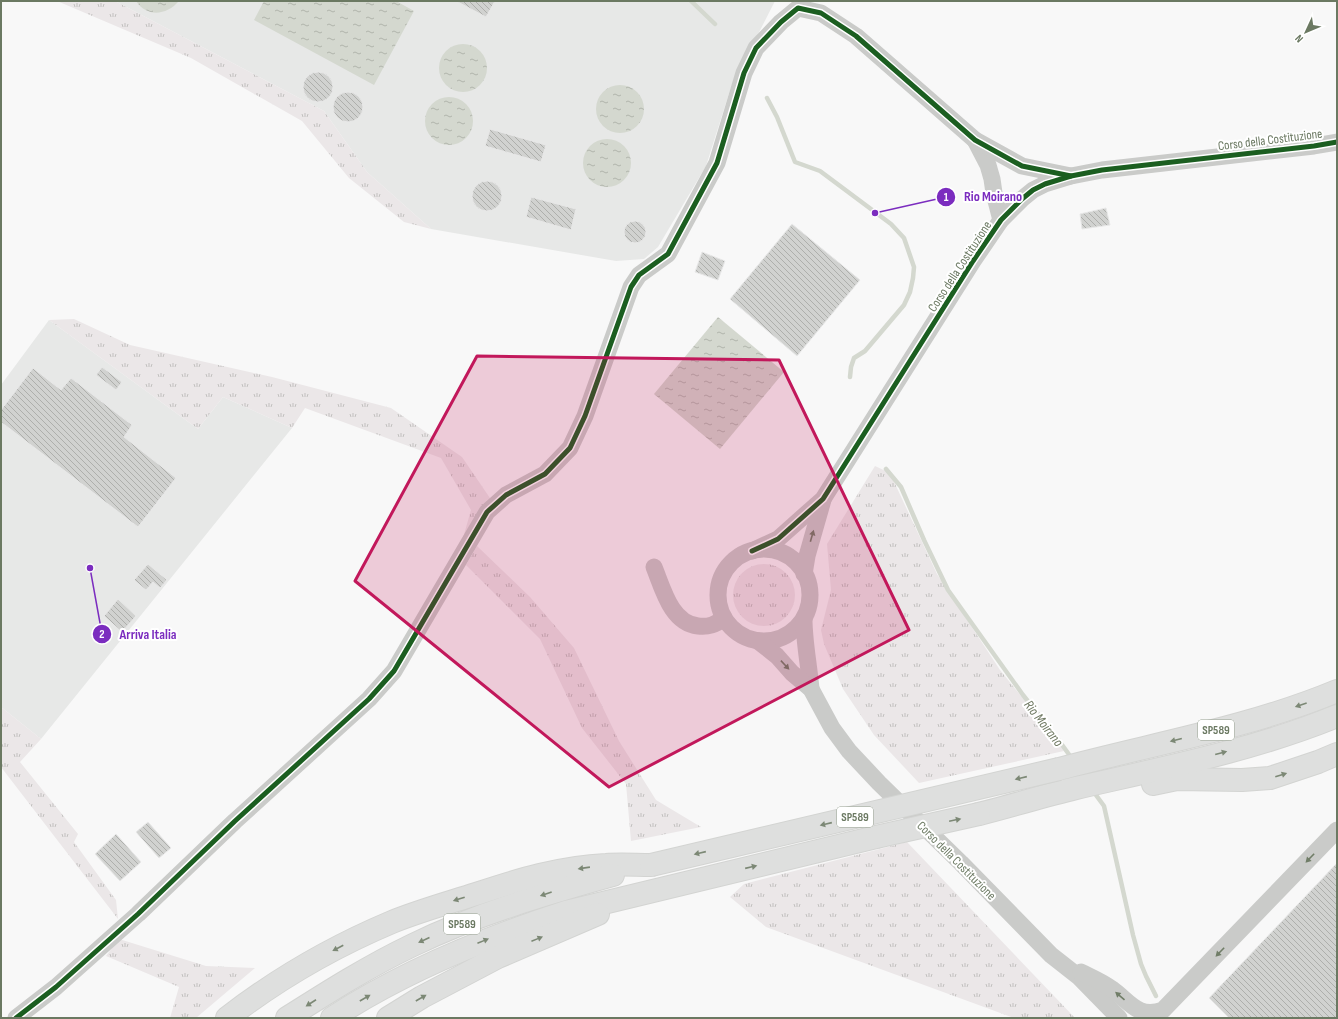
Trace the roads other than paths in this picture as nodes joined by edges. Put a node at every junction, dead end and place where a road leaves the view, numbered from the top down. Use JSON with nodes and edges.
{"nodes":[{"id":1,"x":975,"y":140,"type":"junction"},
{"id":2,"x":1337,"y":142,"type":"edge"},
{"id":3,"x":1071,"y":176,"type":"junction"},
{"id":4,"x":1001,"y":220,"type":"junction"},
{"id":5,"x":823,"y":500,"type":"junction"},
{"id":6,"x":752,"y":551,"type":"junction"},
{"id":7,"x":654,"y":568,"type":"dead end"},
{"id":8,"x":804,"y":574,"type":"junction"},
{"id":9,"x":724,"y":618,"type":"junction"},
{"id":10,"x":804,"y":619,"type":"junction"},
{"id":11,"x":758,"y":641,"type":"junction"},
{"id":12,"x":811,"y":689,"type":"junction"},
{"id":13,"x":1337,"y":691,"type":"edge"},
{"id":14,"x":1337,"y":716,"type":"edge"},
{"id":15,"x":1337,"y":754,"type":"edge"},
{"id":16,"x":1101,"y":783,"type":"junction"},
{"id":17,"x":1337,"y":830,"type":"edge"},
{"id":18,"x":651,"y":865,"type":"junction"},
{"id":19,"x":645,"y":892,"type":"junction"},
{"id":20,"x":1051,"y":955,"type":"junction"},
{"id":21,"x":16,"y":1018,"type":"edge"},
{"id":22,"x":227,"y":1018,"type":"edge"},
{"id":23,"x":287,"y":1018,"type":"edge"},
{"id":24,"x":332,"y":1018,"type":"edge"},
{"id":25,"x":388,"y":1018,"type":"edge"},
{"id":26,"x":1106,"y":1018,"type":"edge"},
{"id":27,"x":1119,"y":1018,"type":"edge"}],
"edges":[{"from":1,"to":3,"type":"street"},
{"from":1,"to":4,"type":"street"},
{"from":1,"to":21,"type":"street"},
{"from":2,"to":3,"type":"street","name":"Corso della Costituzione"},
{"from":3,"to":4,"type":"street","name":"Corso della Costituzione"},
{"from":4,"to":5,"type":"street","name":"Corso della Costituzione"},
{"from":5,"to":6,"type":"street"},
{"from":8,"to":5,"type":"street","one_way":true},
{"from":6,"to":8,"type":"street"},
{"from":6,"to":9,"type":"street"},
{"from":7,"to":9,"type":"street"},
{"from":8,"to":10,"type":"street"},
{"from":9,"to":11,"type":"street"},
{"from":10,"to":11,"type":"street"},
{"from":10,"to":12,"type":"street"},
{"from":11,"to":12,"type":"street","one_way":true},
{"from":12,"to":20,"type":"street","name":"Corso della Costituzione"},
{"from":13,"to":18,"type":"main road","number":"SP589","one_way":true,"bridge":true},
{"from":16,"to":14,"type":"main road","number":"SP589","one_way":true},
{"from":16,"to":15,"type":"main road","one_way":true},
{"from":19,"to":16,"type":"main road","number":"SP589","one_way":true,"bridge":true},
{"from":17,"to":20,"type":"street","one_way":true},
{"from":18,"to":22,"type":"main road","one_way":true},
{"from":18,"to":23,"type":"main road","number":"SP589","one_way":true},
{"from":24,"to":19,"type":"main road","number":"SP589","one_way":true},
{"from":25,"to":19,"type":"main road","one_way":true},
{"from":20,"to":26,"type":"street"},
{"from":20,"to":27,"type":"street","name":"Corso della Costituzione"}]}
